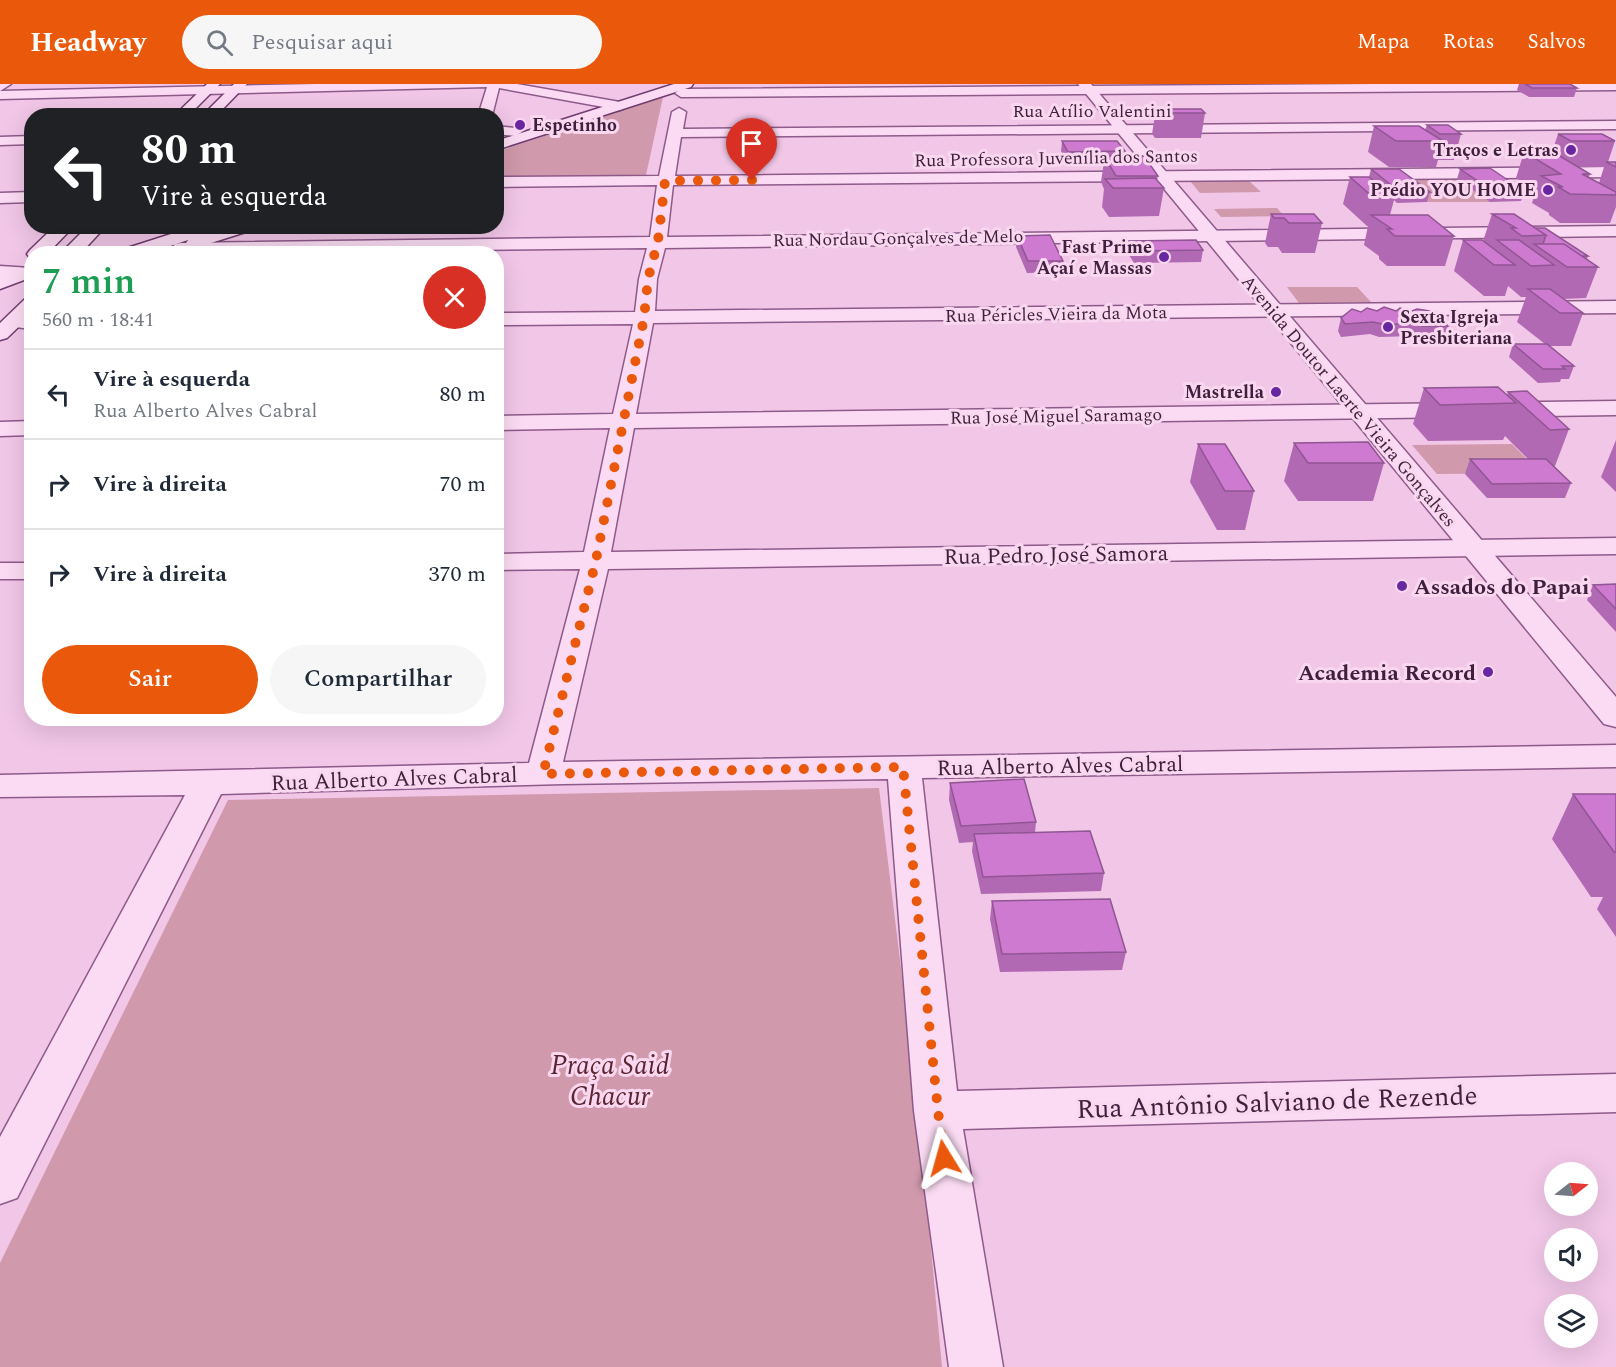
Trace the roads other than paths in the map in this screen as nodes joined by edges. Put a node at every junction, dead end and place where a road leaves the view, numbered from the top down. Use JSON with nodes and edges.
{"nodes":[{"id":1,"x":5,"y":84,"type":"edge"},
{"id":2,"x":483,"y":84,"type":"edge"},
{"id":3,"x":495,"y":84,"type":"edge"},
{"id":4,"x":1489,"y":86,"type":"edge"},
{"id":5,"x":1616,"y":86,"type":"edge"},
{"id":6,"x":0,"y":87,"type":"edge"},
{"id":7,"x":211,"y":87,"type":"edge"},
{"id":8,"x":238,"y":87,"type":"edge"},
{"id":9,"x":680,"y":87,"type":"edge"},
{"id":10,"x":1086,"y":87,"type":"edge"},
{"id":11,"x":0,"y":95,"type":"edge"},
{"id":12,"x":613,"y":105,"type":"junction"},
{"id":13,"x":189,"y":108,"type":"edge"},
{"id":14,"x":216,"y":108,"type":"edge"},
{"id":15,"x":488,"y":108,"type":"edge"},
{"id":16,"x":1561,"y":125,"type":"junction"},
{"id":17,"x":1616,"y":125,"type":"edge"},
{"id":18,"x":1121,"y":129,"type":"junction"},
{"id":19,"x":504,"y":131,"type":"edge"},
{"id":20,"x":515,"y":132,"type":"junction"},
{"id":21,"x":675,"y":133,"type":"junction"},
{"id":22,"x":504,"y":135,"type":"edge"},
{"id":23,"x":24,"y":140,"type":"edge"},
{"id":24,"x":1588,"y":140,"type":"edge"},
{"id":25,"x":0,"y":141,"type":"edge"},
{"id":26,"x":504,"y":143,"type":"edge"},
{"id":27,"x":1616,"y":172,"type":"edge"},
{"id":28,"x":1163,"y":176,"type":"junction"},
{"id":29,"x":665,"y":181,"type":"junction"},
{"id":30,"x":504,"y":182,"type":"edge"},
{"id":31,"x":24,"y":197,"type":"edge"},
{"id":32,"x":0,"y":198,"type":"edge"},
{"id":33,"x":1616,"y":231,"type":"edge"},
{"id":34,"x":57,"y":234,"type":"edge"},
{"id":35,"x":90,"y":234,"type":"edge"},
{"id":36,"x":190,"y":234,"type":"edge"},
{"id":37,"x":222,"y":234,"type":"edge"},
{"id":38,"x":1209,"y":235,"type":"junction"},
{"id":39,"x":658,"y":241,"type":"junction"},
{"id":40,"x":45,"y":246,"type":"edge"},
{"id":41,"x":77,"y":246,"type":"edge"},
{"id":42,"x":152,"y":246,"type":"edge"},
{"id":43,"x":187,"y":246,"type":"edge"},
{"id":44,"x":317,"y":246,"type":"edge"},
{"id":45,"x":1616,"y":307,"type":"edge"},
{"id":46,"x":24,"y":308,"type":"edge"},
{"id":47,"x":1273,"y":311,"type":"junction"},
{"id":48,"x":8,"y":318,"type":"edge"},
{"id":49,"x":644,"y":318,"type":"junction"},
{"id":50,"x":504,"y":319,"type":"edge"},
{"id":51,"x":1616,"y":408,"type":"edge"},
{"id":52,"x":1357,"y":411,"type":"junction"},
{"id":53,"x":623,"y":422,"type":"junction"},
{"id":54,"x":504,"y":423,"type":"edge"},
{"id":55,"x":24,"y":428,"type":"edge"},
{"id":56,"x":0,"y":429,"type":"edge"},
{"id":57,"x":1616,"y":546,"type":"edge"},
{"id":58,"x":1472,"y":548,"type":"junction"},
{"id":59,"x":596,"y":560,"type":"junction"},
{"id":60,"x":504,"y":562,"type":"edge"},
{"id":61,"x":24,"y":570,"type":"edge"},
{"id":62,"x":0,"y":571,"type":"edge"},
{"id":63,"x":1616,"y":717,"type":"edge"},
{"id":64,"x":1616,"y":756,"type":"edge"},
{"id":65,"x":903,"y":767,"type":"junction"},
{"id":66,"x":543,"y":774,"type":"junction"},
{"id":67,"x":209,"y":783,"type":"junction"},
{"id":68,"x":0,"y":786,"type":"edge"},
{"id":69,"x":1616,"y":1093,"type":"edge"},
{"id":70,"x":938,"y":1111,"type":"junction"},
{"id":71,"x":12,"y":1138,"type":"edge"},
{"id":72,"x":0,"y":1183,"type":"edge"},
{"id":73,"x":976,"y":1367,"type":"edge"}],
"edges":[{"from":1,"to":6,"type":"street"},
{"from":2,"to":8,"type":"street"},
{"from":3,"to":12,"type":"street"},
{"from":3,"to":15,"type":"street"},
{"from":4,"to":5,"type":"street"},
{"from":4,"to":10,"type":"street"},
{"from":4,"to":16,"type":"street"},
{"from":7,"to":8,"type":"street"},
{"from":7,"to":11,"type":"street"},
{"from":7,"to":13,"type":"street"},
{"from":8,"to":14,"type":"street"},
{"from":9,"to":10,"type":"street"},
{"from":9,"to":12,"type":"street"},
{"from":9,"to":21,"type":"street"},
{"from":10,"to":18,"type":"street","name":"Avenida Doutor Laerte Vieira Gonçalves"},
{"from":12,"to":20,"type":"street"},
{"from":12,"to":26,"type":"street"},
{"from":16,"to":17,"type":"street","name":"Rua Atílio Valentini"},
{"from":16,"to":18,"type":"street","name":"Rua Atílio Valentini"},
{"from":16,"to":24,"type":"street"},
{"from":18,"to":21,"type":"street","name":"Rua Atílio Valentini"},
{"from":18,"to":28,"type":"street","name":"Avenida Doutor Laerte Vieira Gonçalves"},
{"from":19,"to":20,"type":"street"},
{"from":20,"to":22,"type":"street"},
{"from":21,"to":29,"type":"street"},
{"from":23,"to":25,"type":"street"},
{"from":27,"to":28,"type":"street","name":"Rua Professora Juvenília dos Santos"},
{"from":28,"to":29,"type":"street","name":"Rua Professora Juvenília dos Santos"},
{"from":28,"to":38,"type":"street","name":"Avenida Doutor Laerte Vieira Gonçalves"},
{"from":29,"to":30,"type":"street","name":"Rua Professora Juvenília dos Santos"},
{"from":29,"to":39,"type":"street"},
{"from":31,"to":32,"type":"street"},
{"from":33,"to":38,"type":"street","name":"Rua Nordau Gonçalves de Melo"},
{"from":34,"to":40,"type":"street"},
{"from":35,"to":41,"type":"street"},
{"from":36,"to":42,"type":"street"},
{"from":37,"to":43,"type":"street"},
{"from":38,"to":39,"type":"street","name":"Rua Nordau Gonçalves de Melo"},
{"from":38,"to":47,"type":"street","name":"Avenida Doutor Laerte Vieira Gonçalves"},
{"from":39,"to":44,"type":"street","name":"Rua Nordau Gonçalves de Melo"},
{"from":39,"to":49,"type":"street"},
{"from":45,"to":47,"type":"street","name":"Rua Péricles Vieira da Mota"},
{"from":46,"to":48,"type":"street"},
{"from":47,"to":49,"type":"street","name":"Rua Péricles Vieira da Mota"},
{"from":47,"to":52,"type":"street","name":"Avenida Doutor Laerte Vieira Gonçalves"},
{"from":49,"to":50,"type":"street","name":"Rua Péricles Vieira da Mota"},
{"from":49,"to":53,"type":"street"},
{"from":51,"to":52,"type":"street","name":"Rua José Miguel Saramago"},
{"from":52,"to":53,"type":"street","name":"Rua José Miguel Saramago"},
{"from":52,"to":58,"type":"street","name":"Avenida Doutor Laerte Vieira Gonçalves"},
{"from":53,"to":54,"type":"street","name":"Rua José Miguel Saramago"},
{"from":53,"to":59,"type":"street"},
{"from":55,"to":56,"type":"street"},
{"from":57,"to":58,"type":"street","name":"Rua Pedro José Samora"},
{"from":58,"to":59,"type":"street","name":"Rua Pedro José Samora"},
{"from":58,"to":63,"type":"street","name":"Avenida Doutor Laerte Vieira Gonçalves"},
{"from":59,"to":60,"type":"street","name":"Rua Pedro José Samora"},
{"from":59,"to":66,"type":"street"},
{"from":61,"to":62,"type":"street"},
{"from":64,"to":65,"type":"street","name":"Rua Alberto Alves Cabral"},
{"from":65,"to":66,"type":"street","name":"Rua Alberto Alves Cabral"},
{"from":65,"to":70,"type":"street"},
{"from":66,"to":67,"type":"street","name":"Rua Alberto Alves Cabral"},
{"from":67,"to":68,"type":"street","name":"Rua Alberto Alves Cabral"},
{"from":67,"to":71,"type":"street"},
{"from":69,"to":70,"type":"street","name":"Rua Antônio Salviano de Rezende"},
{"from":70,"to":73,"type":"street"},
{"from":71,"to":72,"type":"street"}]}
